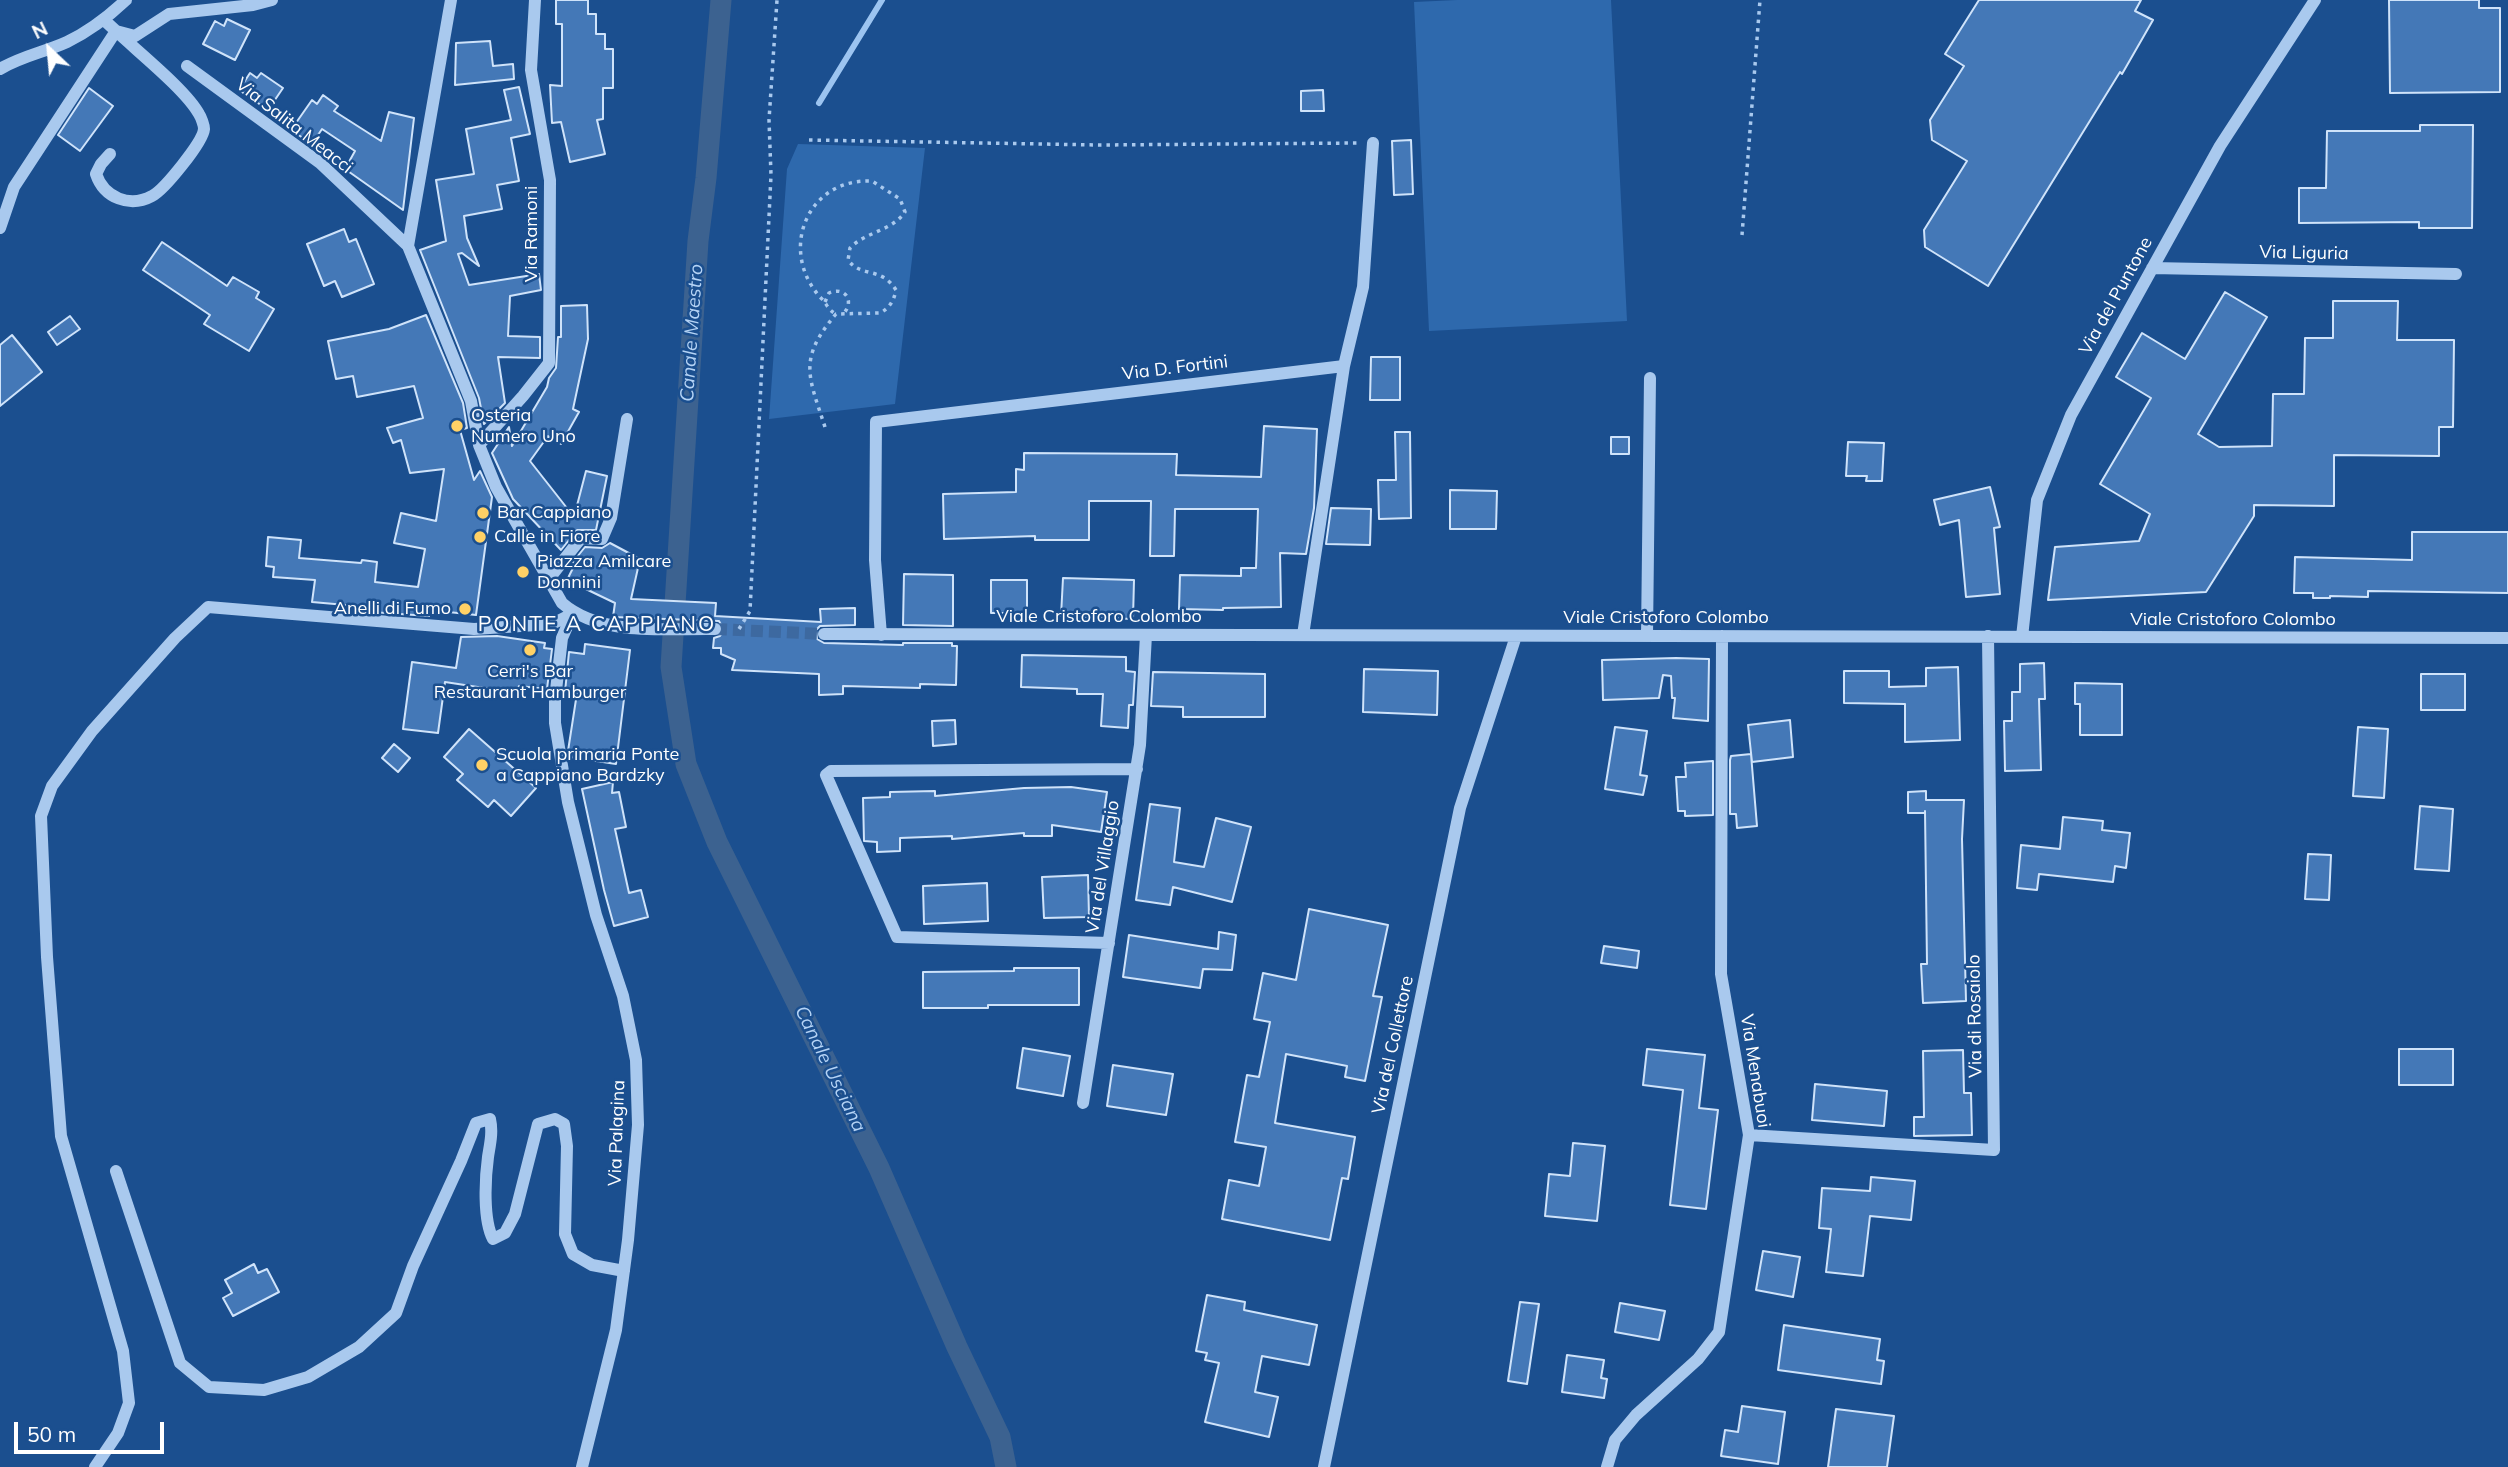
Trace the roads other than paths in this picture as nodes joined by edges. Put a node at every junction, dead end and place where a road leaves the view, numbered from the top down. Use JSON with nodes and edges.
{"nodes":[{"id":1,"x":126,"y":0,"type":"edge"},
{"id":2,"x":272,"y":0,"type":"edge"},
{"id":3,"x":451,"y":0,"type":"edge"},
{"id":4,"x":535,"y":0,"type":"edge"},
{"id":5,"x":2315,"y":0,"type":"edge"},
{"id":6,"x":104,"y":20,"type":"junction"},
{"id":7,"x":116,"y":31,"type":"junction"},
{"id":8,"x":187,"y":66,"type":"dead end"},
{"id":9,"x":0,"y":69,"type":"edge"},
{"id":10,"x":1373,"y":143,"type":"road end"},
{"id":11,"x":110,"y":154,"type":"dead end"},
{"id":12,"x":0,"y":228,"type":"edge"},
{"id":13,"x":408,"y":246,"type":"junction"},
{"id":14,"x":2152,"y":268,"type":"junction"},
{"id":15,"x":2456,"y":274,"type":"dead end"},
{"id":16,"x":1344,"y":366,"type":"junction"},
{"id":17,"x":1650,"y":378,"type":"dead end"},
{"id":18,"x":627,"y":419,"type":"dead end"},
{"id":19,"x":480,"y":445,"type":"junction"},
{"id":20,"x":548,"y":580,"type":"junction"},
{"id":21,"x":574,"y":613,"type":"junction"},
{"id":22,"x":715,"y":629,"type":"tunnel mouth"},
{"id":23,"x":824,"y":634,"type":"tunnel mouth"},
{"id":24,"x":881,"y":635,"type":"junction"},
{"id":25,"x":1146,"y":635,"type":"junction"},
{"id":26,"x":1303,"y":635,"type":"junction"},
{"id":27,"x":1516,"y":636,"type":"junction"},
{"id":28,"x":1647,"y":636,"type":"junction"},
{"id":29,"x":1722,"y":636,"type":"junction"},
{"id":30,"x":1988,"y":636,"type":"junction"},
{"id":31,"x":2022,"y":637,"type":"junction"},
{"id":32,"x":2508,"y":638,"type":"edge"},
{"id":33,"x":1137,"y":769,"type":"junction"},
{"id":34,"x":1109,"y":943,"type":"junction"},
{"id":35,"x":1083,"y":1103,"type":"dead end"},
{"id":36,"x":1749,"y":1135,"type":"junction"},
{"id":37,"x":116,"y":1171,"type":"dead end"},
{"id":38,"x":624,"y":1271,"type":"junction"},
{"id":39,"x":591,"y":1435,"type":"junction"},
{"id":40,"x":95,"y":1467,"type":"edge"},
{"id":41,"x":573,"y":1467,"type":"edge"},
{"id":42,"x":582,"y":1467,"type":"edge"},
{"id":43,"x":1324,"y":1467,"type":"edge"},
{"id":44,"x":1607,"y":1467,"type":"edge"}],
"edges":[{"from":1,"to":6,"type":"street"},
{"from":2,"to":7,"type":"street"},
{"from":3,"to":13,"type":"street"},
{"from":4,"to":19,"type":"street","name":"Via Ramoni"},
{"from":5,"to":14,"type":"street","name":"Via del Puntone"},
{"from":6,"to":7,"type":"street"},
{"from":6,"to":9,"type":"street"},
{"from":7,"to":11,"type":"street"},
{"from":7,"to":12,"type":"street"},
{"from":8,"to":13,"type":"street","name":"Via Salita Meacci"},
{"from":10,"to":16,"type":"street"},
{"from":13,"to":19,"type":"street"},
{"from":14,"to":15,"type":"street","name":"Via Liguria"},
{"from":14,"to":31,"type":"street","name":"Via del Puntone"},
{"from":16,"to":24,"type":"street","name":"Via D. Fortini"},
{"from":16,"to":26,"type":"street"},
{"from":17,"to":28,"type":"street"},
{"from":18,"to":20,"type":"street"},
{"from":19,"to":20,"type":"street"},
{"from":20,"to":21,"type":"street"},
{"from":21,"to":22,"type":"street"},
{"from":21,"to":38,"type":"street","name":"Via Palagina"},
{"from":21,"to":40,"type":"street"},
{"from":23,"to":24,"type":"street","name":"Viale Cristoforo Colombo"},
{"from":24,"to":25,"type":"street","name":"Viale Cristoforo Colombo"},
{"from":25,"to":26,"type":"street","name":"Viale Cristoforo Colombo"},
{"from":25,"to":33,"type":"street","name":"Via del Villaggio"},
{"from":26,"to":27,"type":"street","name":"Viale Cristoforo Colombo"},
{"from":27,"to":28,"type":"street","name":"Viale Cristoforo Colombo"},
{"from":27,"to":43,"type":"street","name":"Via del Collettore"},
{"from":28,"to":29,"type":"street","name":"Viale Cristoforo Colombo"},
{"from":29,"to":30,"type":"street","name":"Viale Cristoforo Colombo"},
{"from":29,"to":36,"type":"street","name":"Via Menabuoi"},
{"from":30,"to":31,"type":"street","name":"Viale Cristoforo Colombo"},
{"from":30,"to":36,"type":"street","name":"Via di Rosaiolo"},
{"from":31,"to":32,"type":"street","name":"Viale Cristoforo Colombo"},
{"from":33,"to":34,"type":"street","name":"Via del Villaggio"},
{"from":33,"to":34,"type":"street"},
{"from":34,"to":35,"type":"street","name":"Via del Villaggio"},
{"from":36,"to":44,"type":"street","name":"Via Menabuoi"},
{"from":37,"to":38,"type":"street"},
{"from":38,"to":39,"type":"street","name":"Via Palagina"},
{"from":39,"to":41,"type":"street"},
{"from":39,"to":42,"type":"street","name":"Via Palagina"}]}
